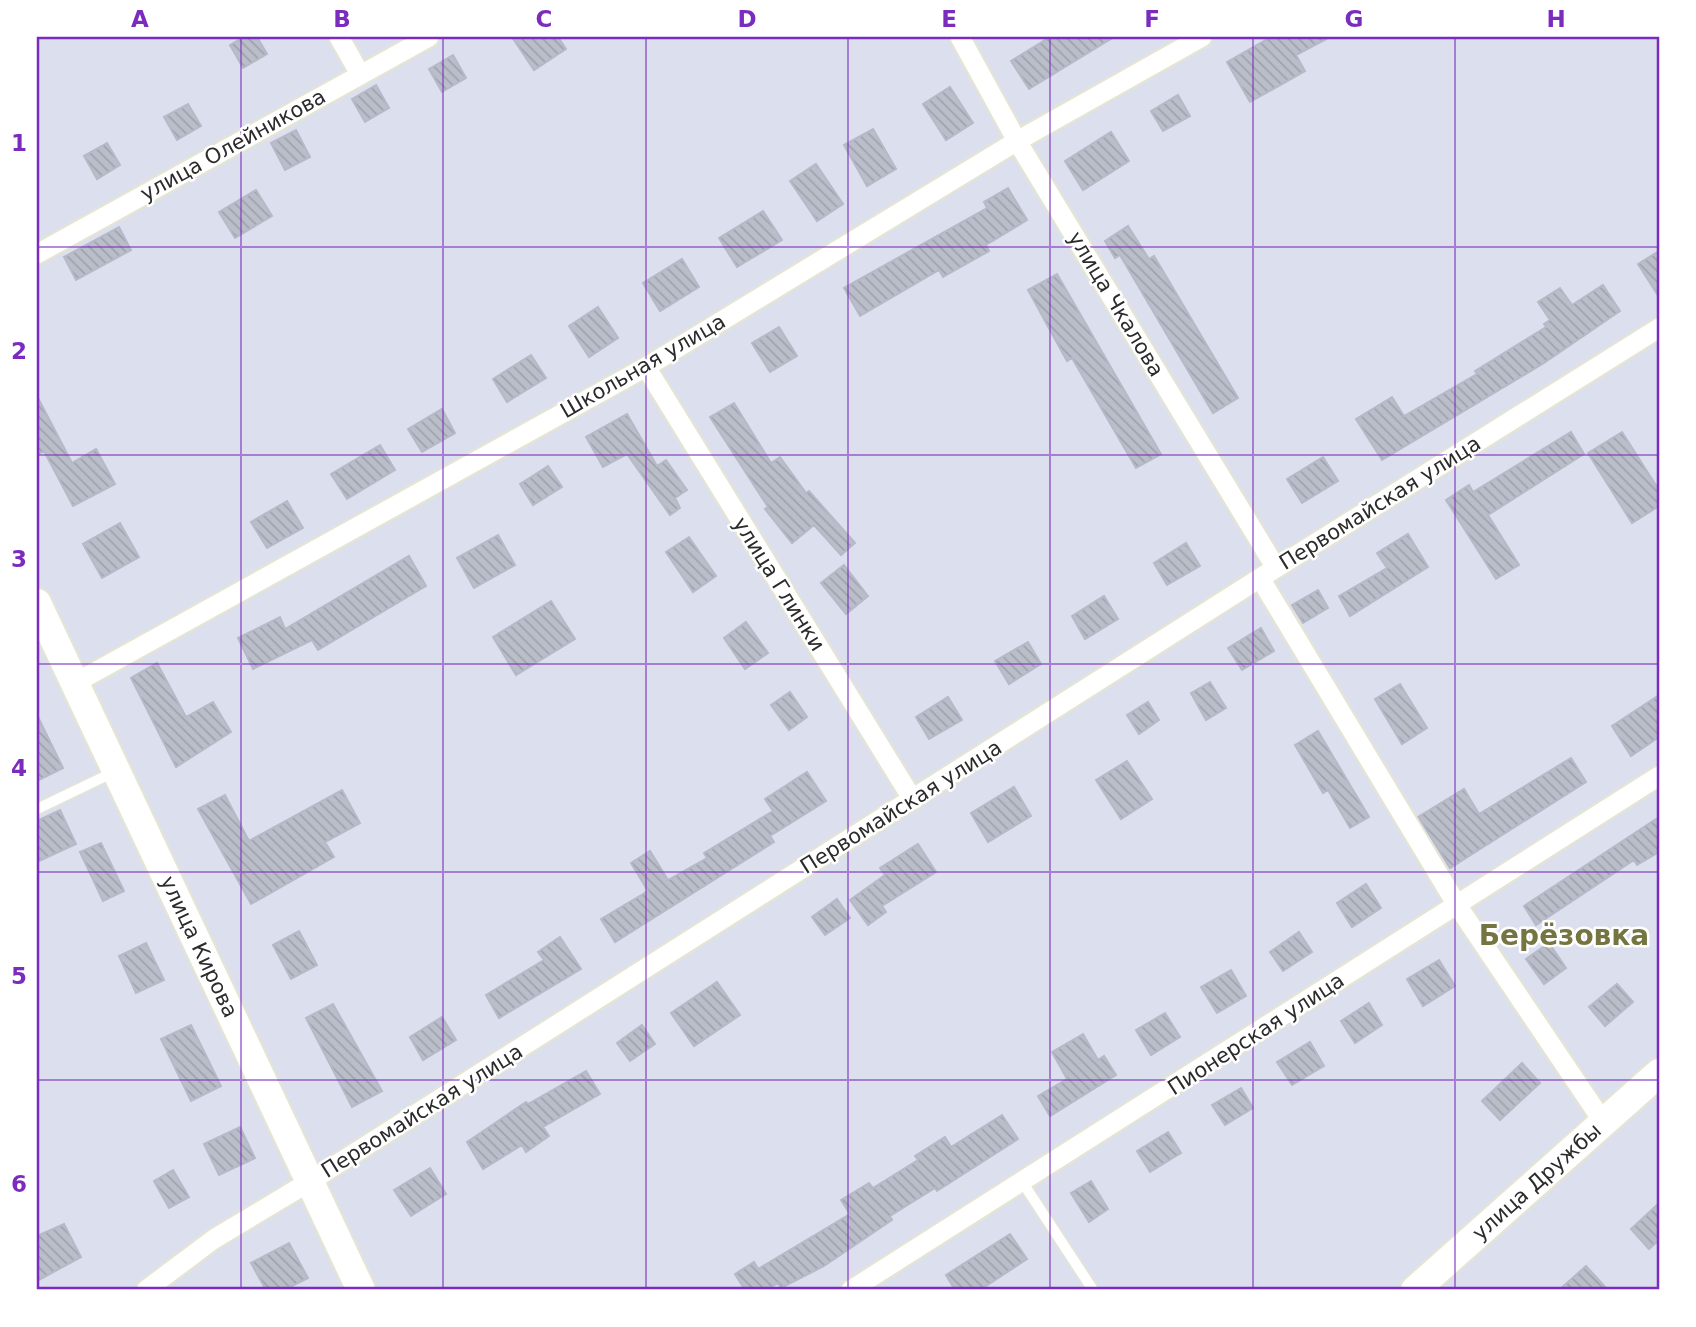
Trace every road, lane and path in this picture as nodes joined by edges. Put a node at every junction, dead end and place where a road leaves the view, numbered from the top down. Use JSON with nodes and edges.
{"nodes":[{"id":1,"x":340,"y":37,"type":"edge"},
{"id":2,"x":429,"y":37,"type":"edge"},
{"id":3,"x":961,"y":37,"type":"edge"},
{"id":4,"x":1202,"y":37,"type":"edge"},
{"id":5,"x":360,"y":74,"type":"junction"},
{"id":6,"x":1017,"y":141,"type":"junction"},
{"id":7,"x":37,"y":254,"type":"edge"},
{"id":8,"x":1659,"y":328,"type":"edge"},
{"id":9,"x":646,"y":367,"type":"junction"},
{"id":10,"x":1268,"y":573,"type":"junction"},
{"id":11,"x":37,"y":603,"type":"edge"},
{"id":12,"x":75,"y":683,"type":"junction"},
{"id":13,"x":117,"y":771,"type":"junction"},
{"id":14,"x":1659,"y":776,"type":"edge"},
{"id":15,"x":913,"y":800,"type":"junction"},
{"id":16,"x":37,"y":810,"type":"edge"},
{"id":17,"x":1457,"y":905,"type":"junction"},
{"id":18,"x":1659,"y":1073,"type":"edge"},
{"id":19,"x":1604,"y":1123,"type":"junction"},
{"id":20,"x":309,"y":1182,"type":"junction"},
{"id":21,"x":1023,"y":1183,"type":"junction"},
{"id":22,"x":146,"y":1290,"type":"edge"},
{"id":23,"x":361,"y":1290,"type":"edge"},
{"id":24,"x":851,"y":1290,"type":"edge"},
{"id":25,"x":1093,"y":1290,"type":"edge"},
{"id":26,"x":1415,"y":1290,"type":"edge"}],
"edges":[{"from":1,"to":5,"type":"street"},
{"from":2,"to":5,"type":"street","name":"улица Олейникова"},
{"from":3,"to":6,"type":"street","name":"улица Чкалова"},
{"from":4,"to":6,"type":"street","name":"Школьная улица"},
{"from":5,"to":7,"type":"street","name":"улица Олейникова"},
{"from":6,"to":9,"type":"street","name":"Школьная улица"},
{"from":6,"to":10,"type":"street","name":"улица Чкалова"},
{"from":8,"to":10,"type":"street","name":"Первомайская улица"},
{"from":9,"to":12,"type":"street","name":"Школьная улица"},
{"from":9,"to":15,"type":"street","name":"улица Глинки"},
{"from":10,"to":15,"type":"street","name":"Первомайская улица"},
{"from":10,"to":17,"type":"street","name":"улица Чкалова"},
{"from":11,"to":12,"type":"street","name":"улица Кирова"},
{"from":12,"to":13,"type":"street","name":"улица Кирова"},
{"from":13,"to":16,"type":"lane"},
{"from":13,"to":20,"type":"street","name":"улица Кирова"},
{"from":14,"to":17,"type":"street","name":"Пионерская улица"},
{"from":15,"to":20,"type":"street","name":"Первомайская улица"},
{"from":17,"to":19,"type":"street","name":"улица Чкалова"},
{"from":17,"to":21,"type":"street","name":"Пионерская улица"},
{"from":18,"to":19,"type":"street","name":"улица Дружбы"},
{"from":19,"to":26,"type":"street","name":"улица Дружбы"},
{"from":20,"to":22,"type":"street","name":"Первомайская улица"},
{"from":20,"to":23,"type":"street","name":"улица Кирова"},
{"from":21,"to":24,"type":"street","name":"Пионерская улица"},
{"from":21,"to":25,"type":"lane"}]}
